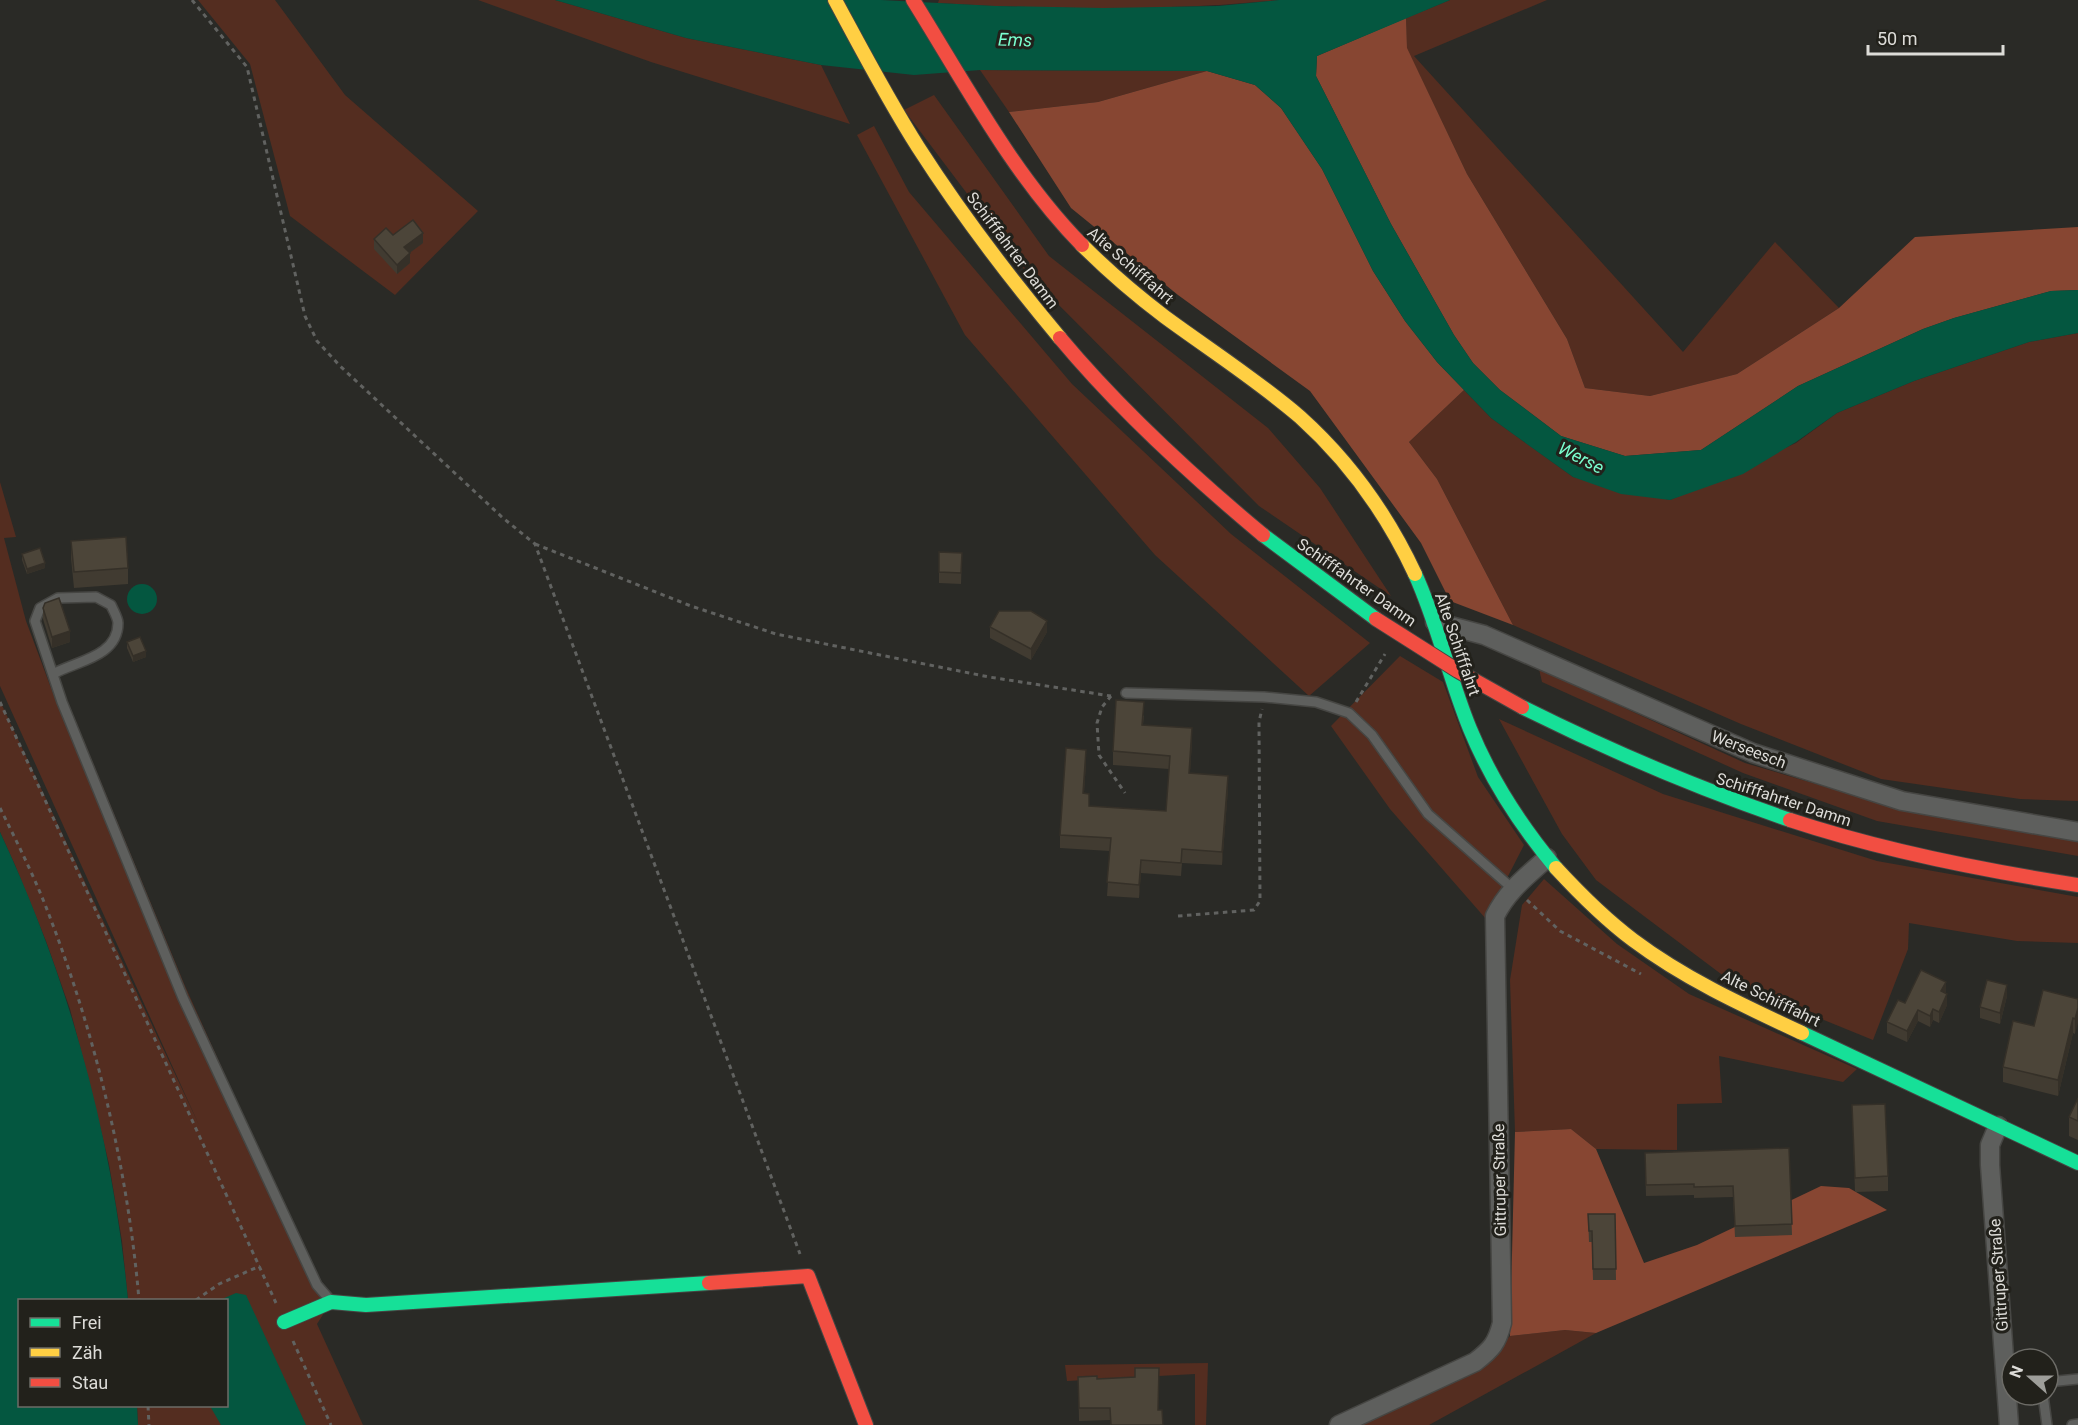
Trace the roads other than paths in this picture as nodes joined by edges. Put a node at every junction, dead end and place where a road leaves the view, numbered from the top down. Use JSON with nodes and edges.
{"nodes":[{"id":1,"x":835,"y":0,"type":"edge"},
{"id":2,"x":913,"y":0,"type":"edge"},
{"id":3,"x":1435,"y":622,"type":"junction"},
{"id":4,"x":53,"y":674,"type":"junction"},
{"id":5,"x":1125,"y":693,"type":"road end"},
{"id":6,"x":2078,"y":832,"type":"edge"},
{"id":7,"x":1547,"y":858,"type":"junction"},
{"id":8,"x":2078,"y":885,"type":"edge"},
{"id":9,"x":1513,"y":889,"type":"junction"},
{"id":10,"x":1998,"y":1126,"type":"junction"},
{"id":11,"x":2078,"y":1163,"type":"edge"},
{"id":12,"x":331,"y":1302,"type":"junction"},
{"id":13,"x":285,"y":1322,"type":"road end"},
{"id":14,"x":2078,"y":1379,"type":"edge"},
{"id":15,"x":2060,"y":1381,"type":"edge"},
{"id":16,"x":2045,"y":1407,"type":"edge"},
{"id":17,"x":2078,"y":1424,"type":"edge"},
{"id":18,"x":866,"y":1425,"type":"edge"},
{"id":19,"x":1339,"y":1425,"type":"edge"},
{"id":20,"x":2009,"y":1425,"type":"edge"},
{"id":21,"x":2047,"y":1425,"type":"edge"},
{"id":22,"x":2072,"y":1425,"type":"edge"}],
"edges":[{"from":1,"to":8,"type":"main road","name":"Schifffahrter Damm","bridge":true},
{"from":2,"to":3,"type":"main road","name":"Alte Schifffahrt"},
{"from":3,"to":6,"type":"street","name":"Werseesch"},
{"from":3,"to":7,"type":"main road","name":"Alte Schifffahrt"},
{"from":4,"to":4,"type":"lane"},
{"from":4,"to":12,"type":"lane"},
{"from":5,"to":9,"type":"lane"},
{"from":7,"to":9,"type":"street","name":"Gittruper Straße"},
{"from":7,"to":10,"type":"main road","name":"Alte Schifffahrt"},
{"from":9,"to":19,"type":"street","name":"Gittruper Straße"},
{"from":10,"to":11,"type":"main road","name":"Alte Schifffahrt"},
{"from":10,"to":20,"type":"street","name":"Gittruper Straße"},
{"from":12,"to":13,"type":"main road"},
{"from":12,"to":18,"type":"main road"},
{"from":14,"to":15,"type":"lane"},
{"from":16,"to":21,"type":"lane"},
{"from":17,"to":22,"type":"lane"}]}
